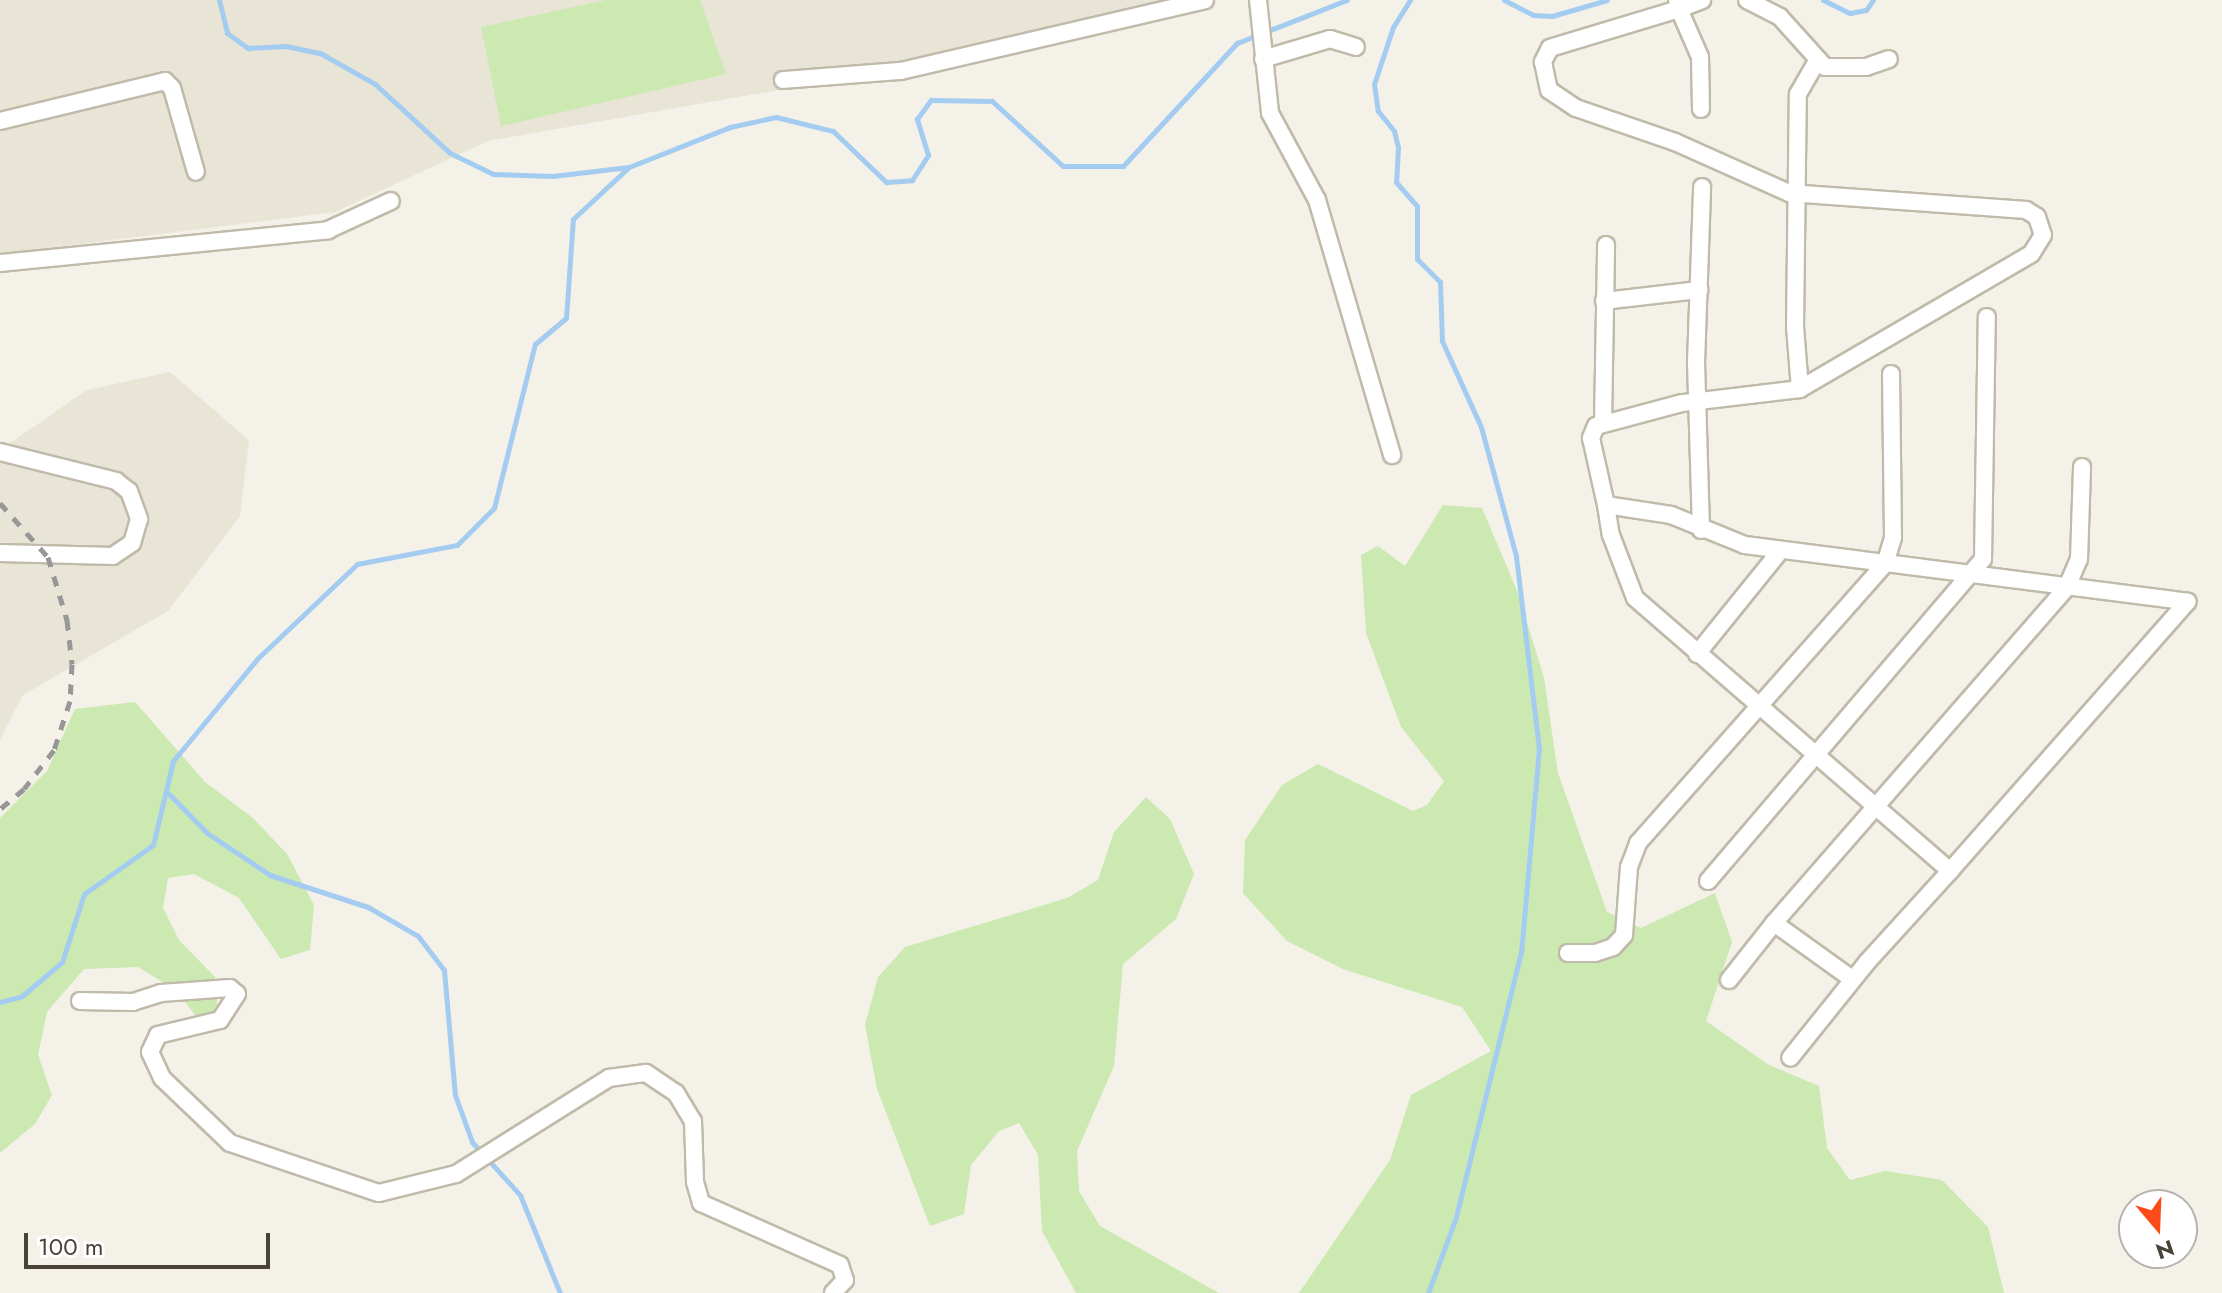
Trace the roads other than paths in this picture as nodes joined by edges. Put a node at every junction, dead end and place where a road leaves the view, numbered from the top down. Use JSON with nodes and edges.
{"nodes":[{"id":1,"x":1205,"y":0,"type":"edge"},
{"id":2,"x":1702,"y":0,"type":"edge"},
{"id":3,"x":1747,"y":0,"type":"edge"},
{"id":4,"x":1258,"y":4,"type":"edge"},
{"id":5,"x":1678,"y":4,"type":"edge"},
{"id":6,"x":1356,"y":47,"type":"dead end"},
{"id":7,"x":1262,"y":54,"type":"junction"},
{"id":8,"x":1889,"y":59,"type":"dead end"},
{"id":9,"x":1817,"y":61,"type":"junction"},
{"id":10,"x":783,"y":80,"type":"dead end"},
{"id":11,"x":1701,"y":109,"type":"dead end"},
{"id":12,"x":0,"y":121,"type":"edge"},
{"id":13,"x":196,"y":172,"type":"dead end"},
{"id":14,"x":1702,"y":187,"type":"dead end"},
{"id":15,"x":1795,"y":194,"type":"junction"},
{"id":16,"x":391,"y":201,"type":"dead end"},
{"id":17,"x":1606,"y":245,"type":"dead end"},
{"id":18,"x":0,"y":263,"type":"edge"},
{"id":19,"x":1699,"y":290,"type":"junction"},
{"id":20,"x":1604,"y":301,"type":"junction"},
{"id":21,"x":1987,"y":317,"type":"dead end"},
{"id":22,"x":1891,"y":374,"type":"dead end"},
{"id":23,"x":1800,"y":389,"type":"junction"},
{"id":24,"x":1697,"y":401,"type":"junction"},
{"id":25,"x":1603,"y":423,"type":"junction"},
{"id":26,"x":0,"y":452,"type":"edge"},
{"id":27,"x":1392,"y":455,"type":"dead end"},
{"id":28,"x":2082,"y":467,"type":"dead end"},
{"id":29,"x":1606,"y":505,"type":"junction"},
{"id":30,"x":1701,"y":530,"type":"junction"},
{"id":31,"x":1781,"y":550,"type":"junction"},
{"id":32,"x":0,"y":553,"type":"edge"},
{"id":33,"x":1885,"y":564,"type":"junction"},
{"id":34,"x":1972,"y":575,"type":"junction"},
{"id":35,"x":2067,"y":587,"type":"junction"},
{"id":36,"x":1697,"y":654,"type":"junction"},
{"id":37,"x":1756,"y":705,"type":"junction"},
{"id":38,"x":1815,"y":752,"type":"junction"},
{"id":39,"x":1875,"y":805,"type":"junction"},
{"id":40,"x":1950,"y":871,"type":"junction"},
{"id":41,"x":1708,"y":881,"type":"dead end"},
{"id":42,"x":1774,"y":923,"type":"junction"},
{"id":43,"x":1568,"y":953,"type":"dead end"},
{"id":44,"x":1852,"y":979,"type":"junction"},
{"id":45,"x":1729,"y":980,"type":"dead end"},
{"id":46,"x":80,"y":1001,"type":"dead end"},
{"id":47,"x":1790,"y":1058,"type":"dead end"},
{"id":48,"x":833,"y":1293,"type":"edge"}],
"edges":[{"from":1,"to":10,"type":"street"},
{"from":2,"to":5,"type":"street"},
{"from":3,"to":9,"type":"street"},
{"from":4,"to":7,"type":"street"},
{"from":5,"to":11,"type":"street"},
{"from":5,"to":15,"type":"street"},
{"from":6,"to":7,"type":"street"},
{"from":7,"to":27,"type":"street"},
{"from":8,"to":9,"type":"street"},
{"from":9,"to":15,"type":"street"},
{"from":12,"to":13,"type":"street"},
{"from":14,"to":19,"type":"street"},
{"from":15,"to":23,"type":"street"},
{"from":15,"to":23,"type":"street"},
{"from":16,"to":18,"type":"street"},
{"from":17,"to":20,"type":"street"},
{"from":19,"to":20,"type":"street"},
{"from":19,"to":24,"type":"street"},
{"from":20,"to":25,"type":"street"},
{"from":21,"to":34,"type":"street"},
{"from":22,"to":33,"type":"street"},
{"from":23,"to":24,"type":"street"},
{"from":24,"to":25,"type":"street"},
{"from":24,"to":30,"type":"street"},
{"from":25,"to":29,"type":"street"},
{"from":26,"to":32,"type":"street"},
{"from":28,"to":35,"type":"street"},
{"from":29,"to":30,"type":"street"},
{"from":29,"to":36,"type":"street"},
{"from":30,"to":31,"type":"street"},
{"from":31,"to":33,"type":"street"},
{"from":31,"to":36,"type":"street"},
{"from":33,"to":34,"type":"street"},
{"from":33,"to":37,"type":"street"},
{"from":34,"to":35,"type":"street"},
{"from":34,"to":38,"type":"street"},
{"from":35,"to":39,"type":"street"},
{"from":35,"to":40,"type":"street"},
{"from":36,"to":37,"type":"street"},
{"from":37,"to":38,"type":"street"},
{"from":37,"to":43,"type":"street"},
{"from":38,"to":39,"type":"street"},
{"from":38,"to":41,"type":"street"},
{"from":39,"to":40,"type":"street"},
{"from":39,"to":42,"type":"street"},
{"from":40,"to":44,"type":"street"},
{"from":42,"to":44,"type":"street"},
{"from":42,"to":45,"type":"street"},
{"from":44,"to":47,"type":"street"},
{"from":46,"to":48,"type":"street"}]}
